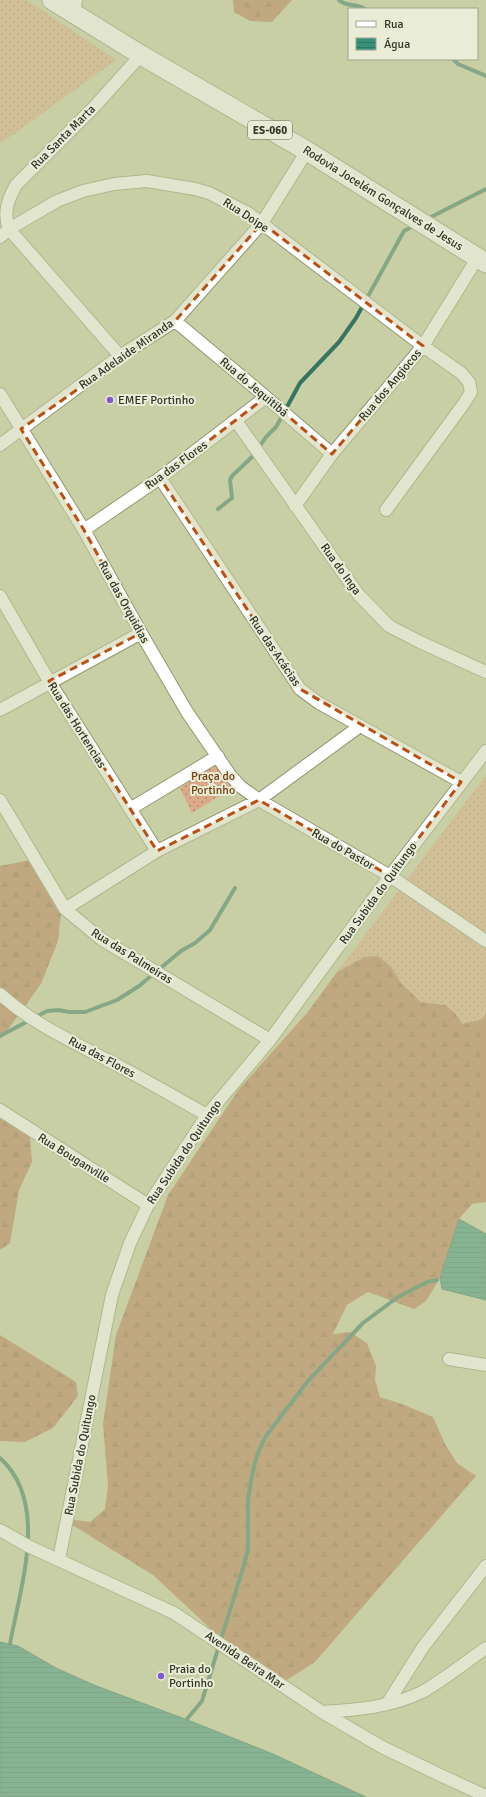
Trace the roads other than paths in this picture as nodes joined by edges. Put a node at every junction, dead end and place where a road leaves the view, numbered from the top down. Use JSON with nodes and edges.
{"nodes":[{"id":1,"x":52,"y":0,"type":"edge"},
{"id":2,"x":75,"y":7,"type":"edge"},
{"id":3,"x":141,"y":55,"type":"junction"},
{"id":4,"x":307,"y":151,"type":"junction"},
{"id":5,"x":262,"y":223,"type":"junction"},
{"id":6,"x":4,"y":233,"type":"edge"},
{"id":7,"x":482,"y":260,"type":"edge"},
{"id":8,"x":175,"y":321,"type":"junction"},
{"id":9,"x":423,"y":346,"type":"junction"},
{"id":10,"x":120,"y":356,"type":"junction"},
{"id":11,"x":0,"y":394,"type":"edge"},
{"id":12,"x":266,"y":397,"type":"junction"},
{"id":13,"x":236,"y":421,"type":"junction"},
{"id":14,"x":21,"y":429,"type":"junction"},
{"id":15,"x":0,"y":445,"type":"edge"},
{"id":16,"x":332,"y":454,"type":"junction"},
{"id":17,"x":160,"y":478,"type":"junction"},
{"id":18,"x":295,"y":506,"type":"junction"},
{"id":19,"x":386,"y":510,"type":"dead end"},
{"id":20,"x":84,"y":530,"type":"junction"},
{"id":21,"x":0,"y":596,"type":"edge"},
{"id":22,"x":141,"y":633,"type":"junction"},
{"id":23,"x":486,"y":672,"type":"edge"},
{"id":24,"x":49,"y":681,"type":"junction"},
{"id":25,"x":0,"y":710,"type":"edge"},
{"id":26,"x":360,"y":726,"type":"junction"},
{"id":27,"x":486,"y":751,"type":"edge"},
{"id":28,"x":218,"y":756,"type":"junction"},
{"id":29,"x":461,"y":782,"type":"junction"},
{"id":30,"x":0,"y":800,"type":"edge"},
{"id":31,"x":259,"y":800,"type":"junction"},
{"id":32,"x":130,"y":809,"type":"junction"},
{"id":33,"x":157,"y":851,"type":"junction"},
{"id":34,"x":390,"y":876,"type":"junction"},
{"id":35,"x":65,"y":909,"type":"junction"},
{"id":36,"x":486,"y":940,"type":"edge"},
{"id":37,"x":0,"y":994,"type":"edge"},
{"id":38,"x":270,"y":1040,"type":"junction"},
{"id":39,"x":0,"y":1110,"type":"edge"},
{"id":40,"x":207,"y":1115,"type":"junction"},
{"id":41,"x":148,"y":1205,"type":"junction"},
{"id":42,"x":449,"y":1359,"type":"dead end"},
{"id":43,"x":486,"y":1365,"type":"edge"},
{"id":44,"x":0,"y":1530,"type":"edge"},
{"id":45,"x":59,"y":1559,"type":"junction"},
{"id":46,"x":486,"y":1566,"type":"edge"},
{"id":47,"x":486,"y":1648,"type":"edge"},
{"id":48,"x":387,"y":1704,"type":"junction"},
{"id":49,"x":322,"y":1712,"type":"junction"},
{"id":50,"x":486,"y":1796,"type":"edge"}],
"edges":[{"from":1,"to":2,"type":"main road","name":"Rodovia Jocelém Gonçalves de Jesus","number":"ES-060"},
{"from":2,"to":3,"type":"main road","name":"Rodovia Jocelém Gonçalves de Jesus","number":"ES-060"},
{"from":3,"to":4,"type":"main road","name":"Rodovia Jocelém Gonçalves de Jesus","number":"ES-060"},
{"from":3,"to":6,"type":"street","name":"Rua Santa Marta"},
{"from":4,"to":5,"type":"street","name":"Rua Adelaide Miranda"},
{"from":4,"to":7,"type":"main road","name":"Rodovia Jocelém Gonçalves de Jesus","number":"ES-060"},
{"from":5,"to":6,"type":"street","name":"Rua Doipe"},
{"from":5,"to":8,"type":"street","name":"Rua Adelaide Miranda"},
{"from":5,"to":9,"type":"street","name":"Rua Doipe"},
{"from":6,"to":10,"type":"street"},
{"from":7,"to":9,"type":"street","name":"Rua dos Angiocos"},
{"from":8,"to":10,"type":"street","name":"Rua Adelaide Miranda"},
{"from":8,"to":12,"type":"street","name":"Rua do Jequitibá"},
{"from":9,"to":16,"type":"street","name":"Rua dos Angiocos"},
{"from":9,"to":19,"type":"street","name":"Rua Doipe"},
{"from":10,"to":14,"type":"street","name":"Rua Adelaide Miranda"},
{"from":11,"to":14,"type":"street","name":"Rua das Orquidias"},
{"from":12,"to":13,"type":"street","name":"Rua das Flores"},
{"from":12,"to":16,"type":"street","name":"Rua do Jequitibá"},
{"from":13,"to":17,"type":"street","name":"Rua das Flores"},
{"from":13,"to":18,"type":"street","name":"Rua do Inga"},
{"from":14,"to":15,"type":"street","name":"Rua Adelaide Miranda"},
{"from":14,"to":20,"type":"street","name":"Rua das Orquidias"},
{"from":16,"to":18,"type":"street","name":"Rua dos Angiocos"},
{"from":17,"to":20,"type":"street","name":"Rua das Flores"},
{"from":17,"to":26,"type":"street","name":"Rua das Acácias"},
{"from":18,"to":23,"type":"street","name":"Rua do Inga"},
{"from":20,"to":22,"type":"street","name":"Rua das Orquidias"},
{"from":21,"to":24,"type":"street","name":"Rua das Hortencias"},
{"from":22,"to":24,"type":"street"},
{"from":22,"to":28,"type":"street","name":"Rua das Orquidias"},
{"from":24,"to":25,"type":"street"},
{"from":24,"to":32,"type":"street","name":"Rua das Hortencias"},
{"from":26,"to":29,"type":"street","name":"Rua das Acácias"},
{"from":26,"to":31,"type":"street"},
{"from":27,"to":29,"type":"street","name":"Rua Subida do Quitungo"},
{"from":28,"to":31,"type":"street","name":"Rua das Orquidias"},
{"from":28,"to":32,"type":"street"},
{"from":29,"to":34,"type":"street","name":"Rua Subida do Quitungo"},
{"from":30,"to":35,"type":"street","name":"Rua das Palmeiras"},
{"from":31,"to":33,"type":"street"},
{"from":31,"to":34,"type":"street","name":"Rua do Pastor"},
{"from":32,"to":33,"type":"street","name":"Rua das Hortencias"},
{"from":33,"to":35,"type":"street"},
{"from":34,"to":36,"type":"street","name":"Rua do Pastor"},
{"from":34,"to":38,"type":"street","name":"Rua Subida do Quitungo"},
{"from":35,"to":38,"type":"street","name":"Rua das Palmeiras"},
{"from":37,"to":40,"type":"street","name":"Rua das Flores"},
{"from":38,"to":40,"type":"street","name":"Rua Subida do Quitungo"},
{"from":39,"to":41,"type":"street","name":"Rua Bouganville"},
{"from":40,"to":41,"type":"street","name":"Rua Subida do Quitungo"},
{"from":41,"to":45,"type":"street","name":"Rua Subida do Quitungo"},
{"from":42,"to":43,"type":"street"},
{"from":44,"to":45,"type":"street","name":"Avenida Beira Mar"},
{"from":45,"to":49,"type":"street","name":"Avenida Beira Mar"},
{"from":46,"to":48,"type":"street"},
{"from":47,"to":48,"type":"street"},
{"from":48,"to":49,"type":"street"},
{"from":49,"to":50,"type":"street","name":"Avenida Beira Mar"}]}
